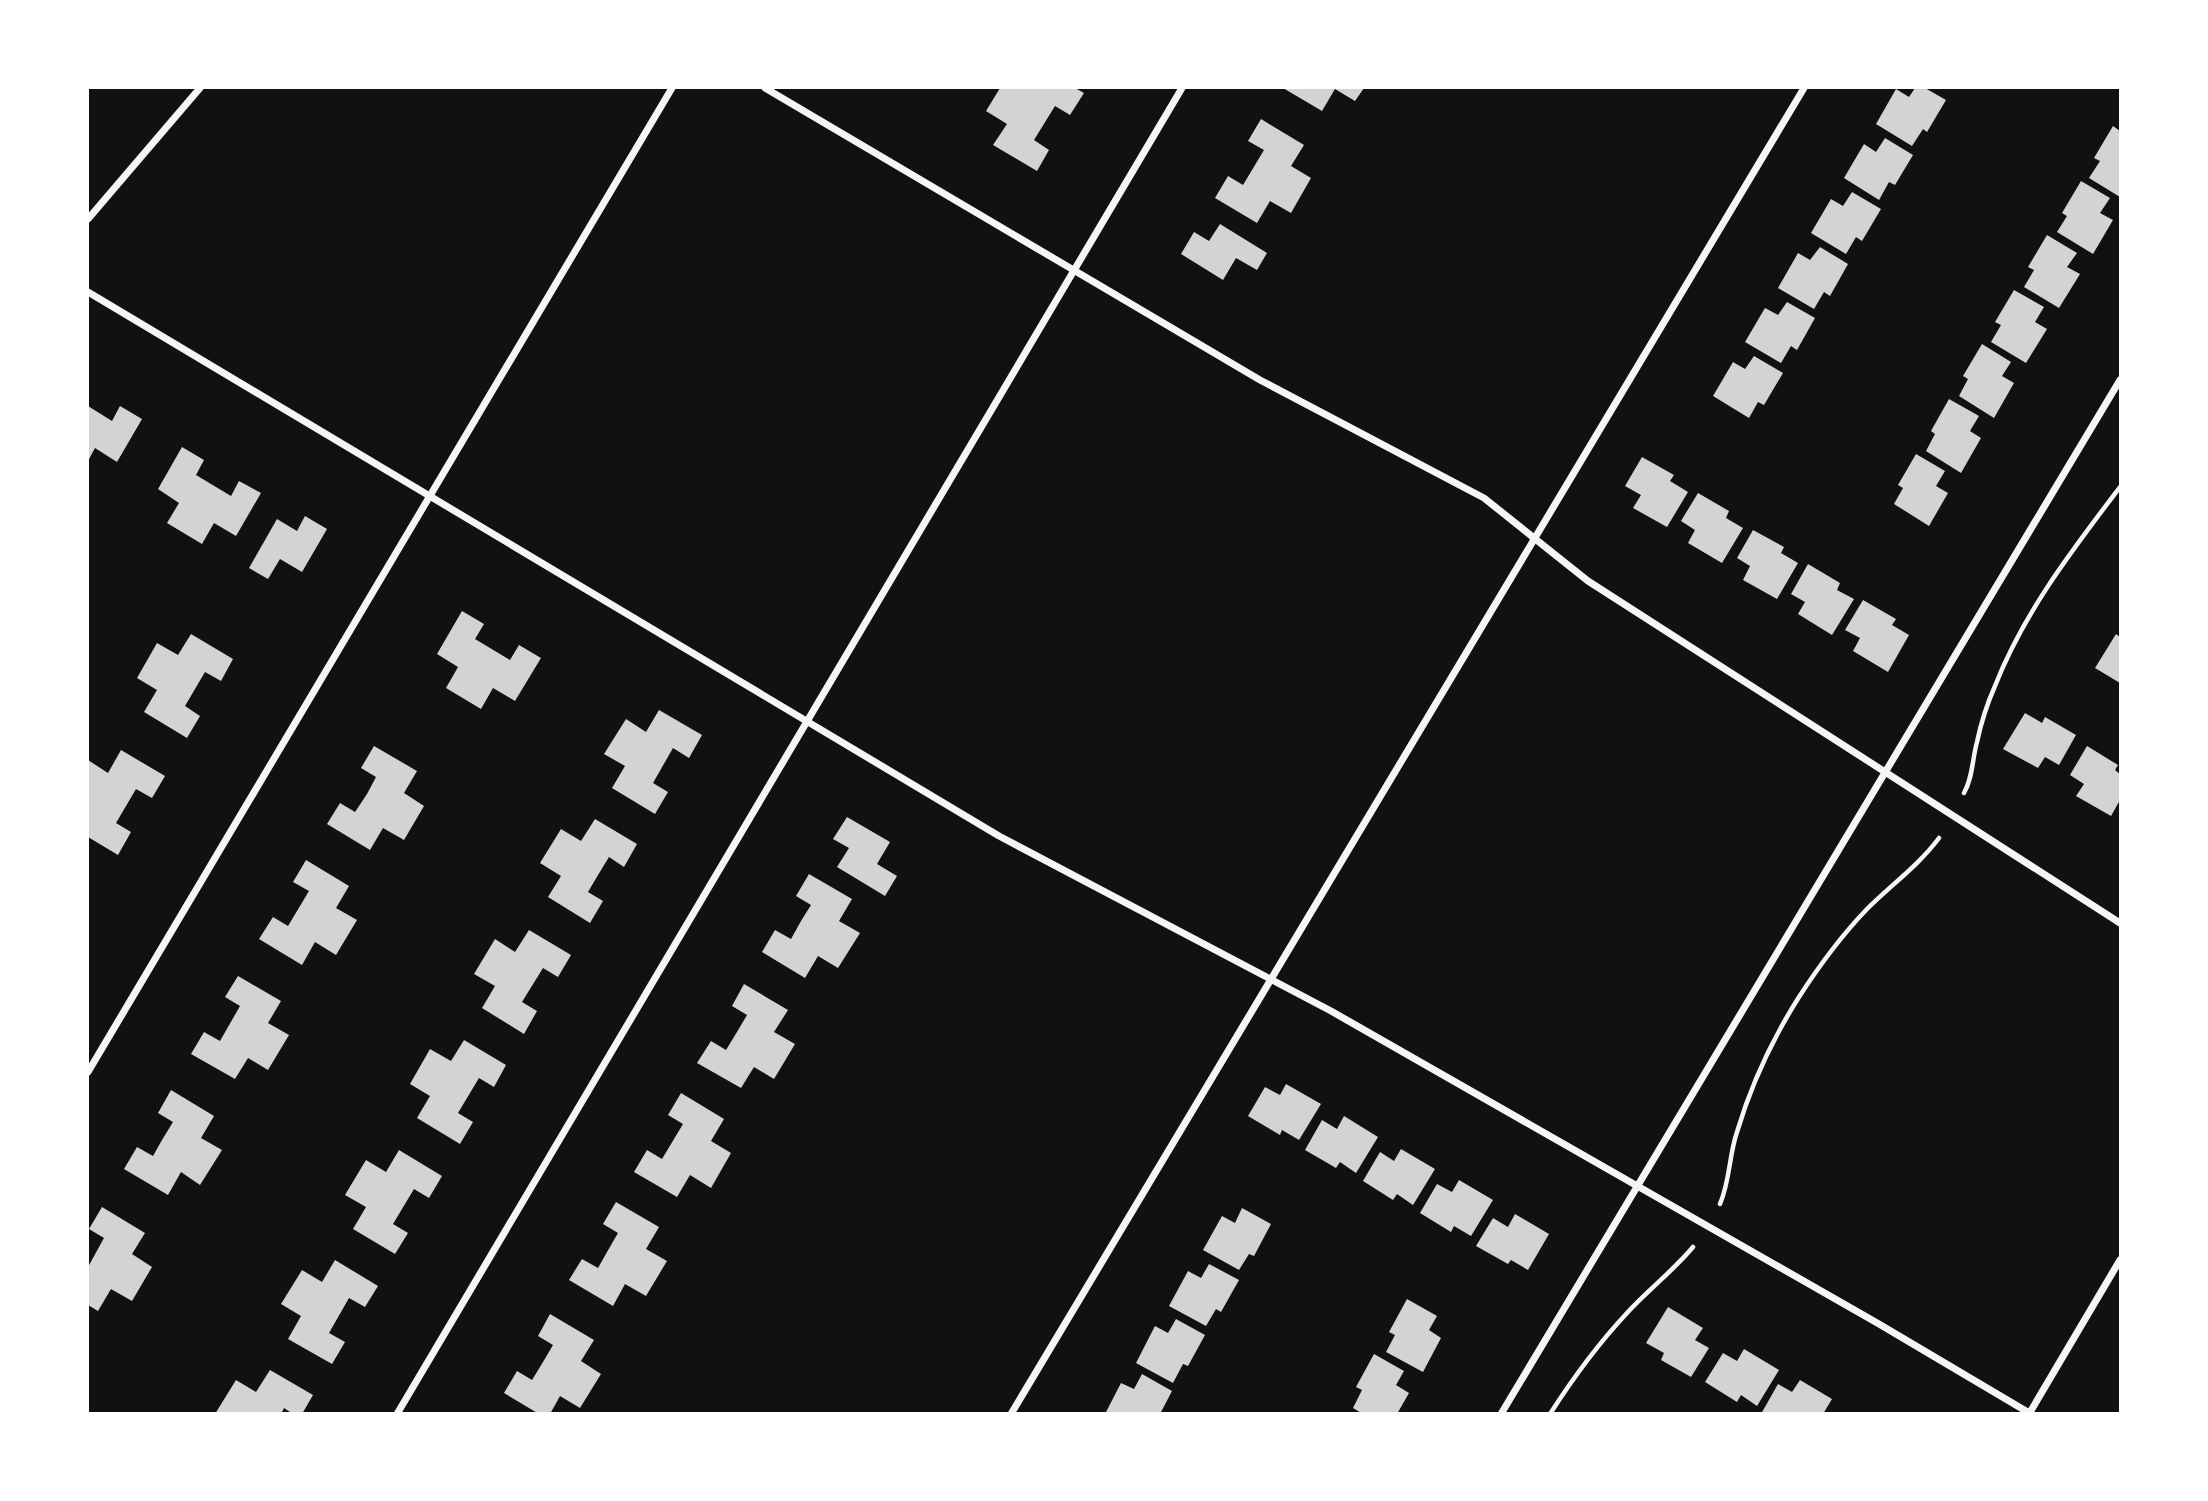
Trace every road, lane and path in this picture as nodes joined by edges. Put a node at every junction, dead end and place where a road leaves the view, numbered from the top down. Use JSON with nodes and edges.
{"nodes":[{"id":1,"x":200,"y":88,"type":"edge"},
{"id":2,"x":672,"y":88,"type":"edge"},
{"id":3,"x":765,"y":88,"type":"edge"},
{"id":4,"x":1182,"y":88,"type":"edge"},
{"id":5,"x":1804,"y":88,"type":"edge"},
{"id":6,"x":88,"y":219,"type":"edge"},
{"id":7,"x":1073,"y":271,"type":"junction"},
{"id":8,"x":88,"y":292,"type":"edge"},
{"id":9,"x":2120,"y":380,"type":"edge"},
{"id":10,"x":2120,"y":487,"type":"edge"},
{"id":11,"x":430,"y":496,"type":"junction"},
{"id":12,"x":1534,"y":538,"type":"junction"},
{"id":13,"x":807,"y":721,"type":"junction"},
{"id":14,"x":1885,"y":772,"type":"junction"},
{"id":15,"x":1952,"y":815,"type":"junction"},
{"id":16,"x":2120,"y":923,"type":"edge"},
{"id":17,"x":1270,"y":979,"type":"junction"},
{"id":18,"x":88,"y":1072,"type":"edge"},
{"id":19,"x":1638,"y":1185,"type":"junction"},
{"id":20,"x":1707,"y":1225,"type":"junction"},
{"id":21,"x":2120,"y":1260,"type":"edge"},
{"id":22,"x":397,"y":1413,"type":"edge"},
{"id":23,"x":1011,"y":1413,"type":"edge"},
{"id":24,"x":1501,"y":1413,"type":"edge"},
{"id":25,"x":1550,"y":1413,"type":"edge"},
{"id":26,"x":2030,"y":1413,"type":"edge"}],
"edges":[{"from":1,"to":6,"type":"street"},
{"from":2,"to":11,"type":"street"},
{"from":3,"to":7,"type":"street"},
{"from":4,"to":7,"type":"street"},
{"from":5,"to":12,"type":"street"},
{"from":7,"to":12,"type":"street"},
{"from":7,"to":13,"type":"street"},
{"from":8,"to":11,"type":"street"},
{"from":9,"to":14,"type":"street"},
{"from":10,"to":15,"type":"path"},
{"from":11,"to":13,"type":"street"},
{"from":11,"to":18,"type":"street"},
{"from":12,"to":14,"type":"street"},
{"from":12,"to":17,"type":"street"},
{"from":13,"to":17,"type":"street"},
{"from":13,"to":22,"type":"street"},
{"from":14,"to":15,"type":"street"},
{"from":14,"to":19,"type":"street"},
{"from":15,"to":16,"type":"street"},
{"from":15,"to":20,"type":"path"},
{"from":17,"to":19,"type":"street"},
{"from":17,"to":23,"type":"street"},
{"from":19,"to":20,"type":"street"},
{"from":19,"to":24,"type":"street"},
{"from":20,"to":25,"type":"path"},
{"from":20,"to":26,"type":"street"},
{"from":21,"to":26,"type":"street"}]}
